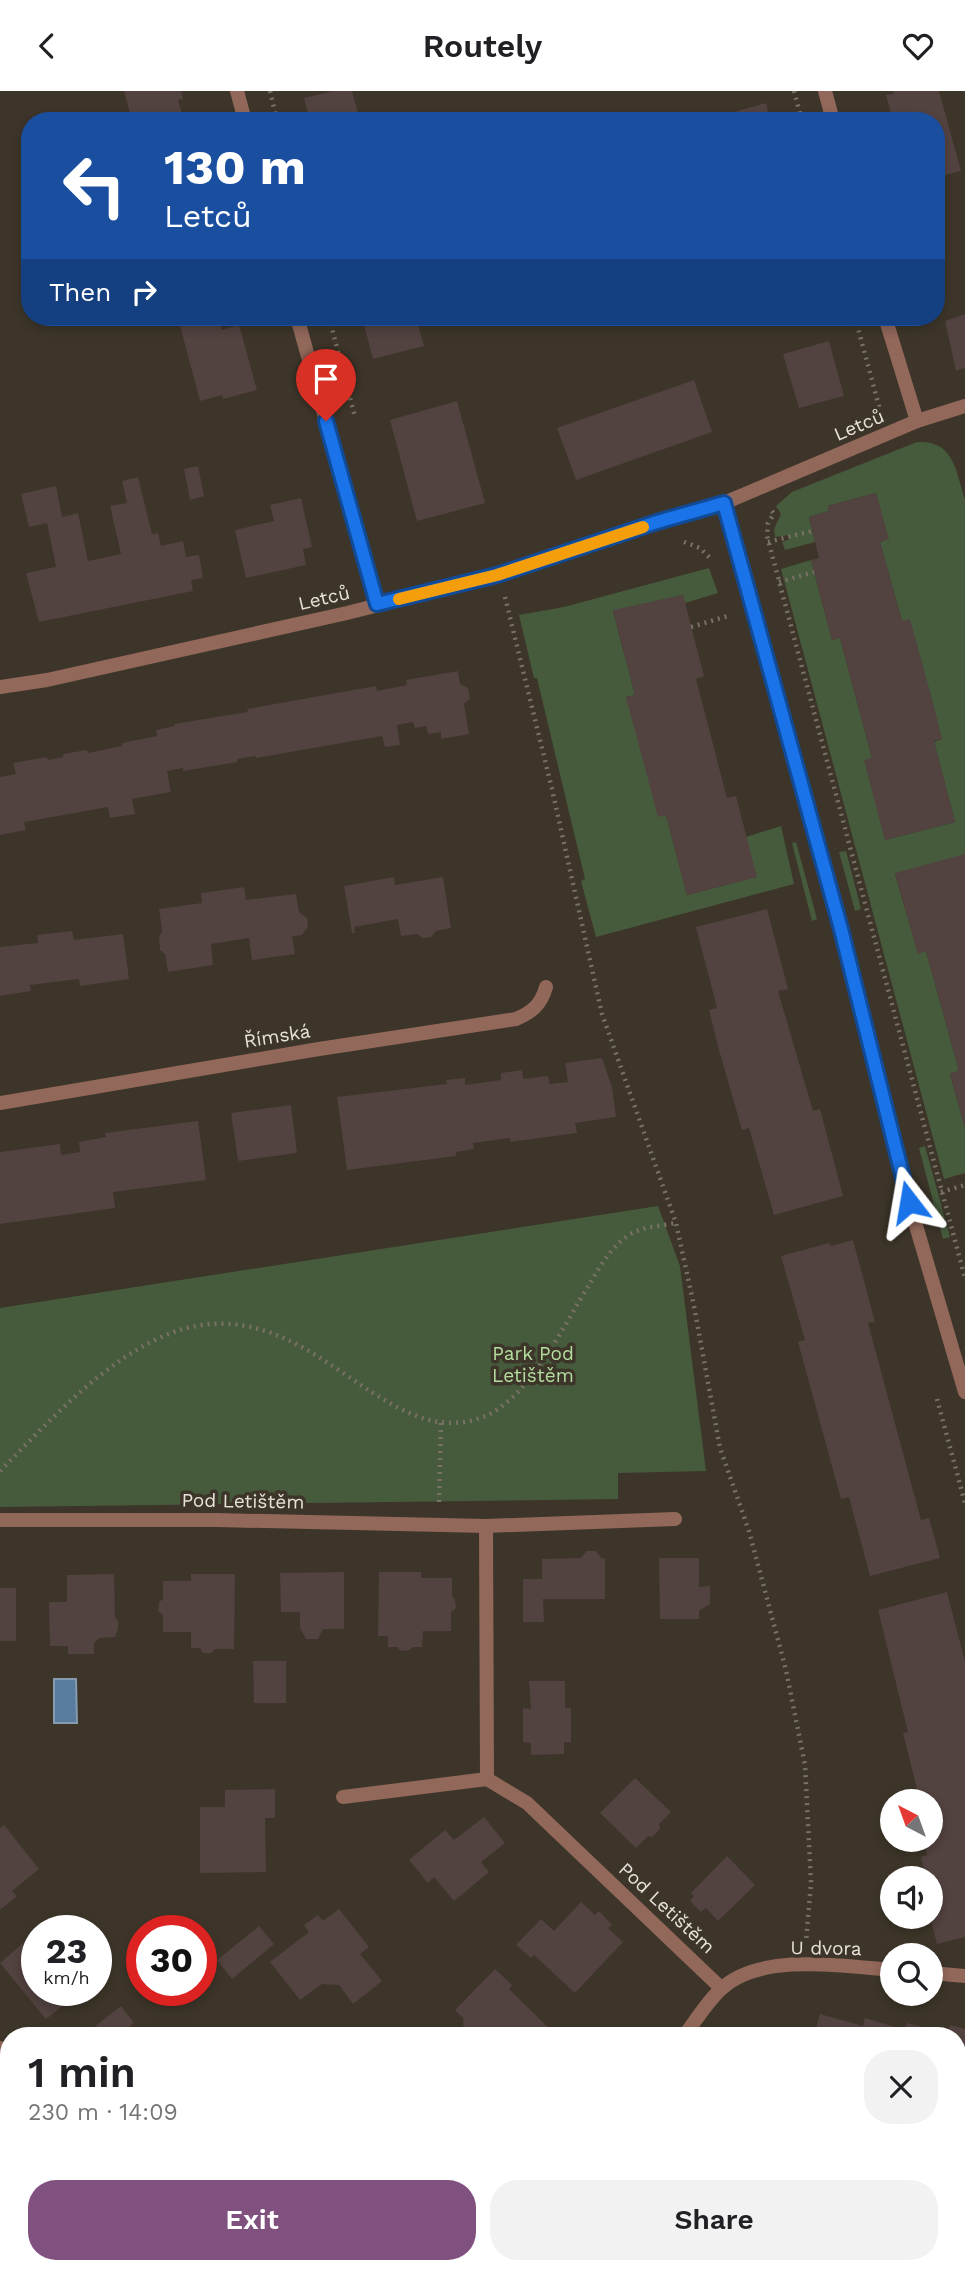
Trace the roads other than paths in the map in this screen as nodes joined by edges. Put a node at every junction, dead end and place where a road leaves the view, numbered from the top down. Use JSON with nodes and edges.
{"nodes":[{"id":1,"x":237,"y":91,"type":"edge"},
{"id":2,"x":825,"y":91,"type":"edge"},
{"id":3,"x":243,"y":112,"type":"edge"},
{"id":4,"x":831,"y":112,"type":"edge"},
{"id":5,"x":299,"y":326,"type":"edge"},
{"id":6,"x":888,"y":326,"type":"edge"},
{"id":7,"x":965,"y":406,"type":"edge"},
{"id":8,"x":917,"y":421,"type":"junction"},
{"id":9,"x":724,"y":503,"type":"junction"},
{"id":10,"x":377,"y":604,"type":"junction"},
{"id":11,"x":0,"y":687,"type":"edge"},
{"id":12,"x":546,"y":987,"type":"dead end"},
{"id":13,"x":0,"y":1103,"type":"edge"},
{"id":14,"x":965,"y":1392,"type":"edge"},
{"id":15,"x":675,"y":1519,"type":"dead end"},
{"id":16,"x":0,"y":1520,"type":"edge"},
{"id":17,"x":486,"y":1526,"type":"junction"},
{"id":18,"x":487,"y":1779,"type":"junction"},
{"id":19,"x":343,"y":1797,"type":"dead end"},
{"id":20,"x":880,"y":1969,"type":"edge"},
{"id":21,"x":943,"y":1974,"type":"edge"},
{"id":22,"x":965,"y":1976,"type":"edge"},
{"id":23,"x":722,"y":1988,"type":"junction"},
{"id":24,"x":691,"y":2027,"type":"edge"}],
"edges":[{"from":1,"to":3,"type":"street"},
{"from":2,"to":4,"type":"street"},
{"from":5,"to":10,"type":"street"},
{"from":6,"to":8,"type":"street"},
{"from":7,"to":8,"type":"street","name":"Letců"},
{"from":8,"to":9,"type":"street","name":"Letců"},
{"from":9,"to":10,"type":"street","name":"Letců"},
{"from":9,"to":14,"type":"street"},
{"from":10,"to":11,"type":"street","name":"Letců"},
{"from":12,"to":13,"type":"street","name":"Římská"},
{"from":15,"to":17,"type":"street","name":"Pod Letištěm"},
{"from":16,"to":17,"type":"street","name":"Pod Letištěm"},
{"from":17,"to":18,"type":"street"},
{"from":18,"to":19,"type":"street"},
{"from":18,"to":23,"type":"street","name":"Pod Letištěm"},
{"from":20,"to":23,"type":"street","name":"U dvora"},
{"from":21,"to":22,"type":"street"},
{"from":23,"to":24,"type":"street"}]}
